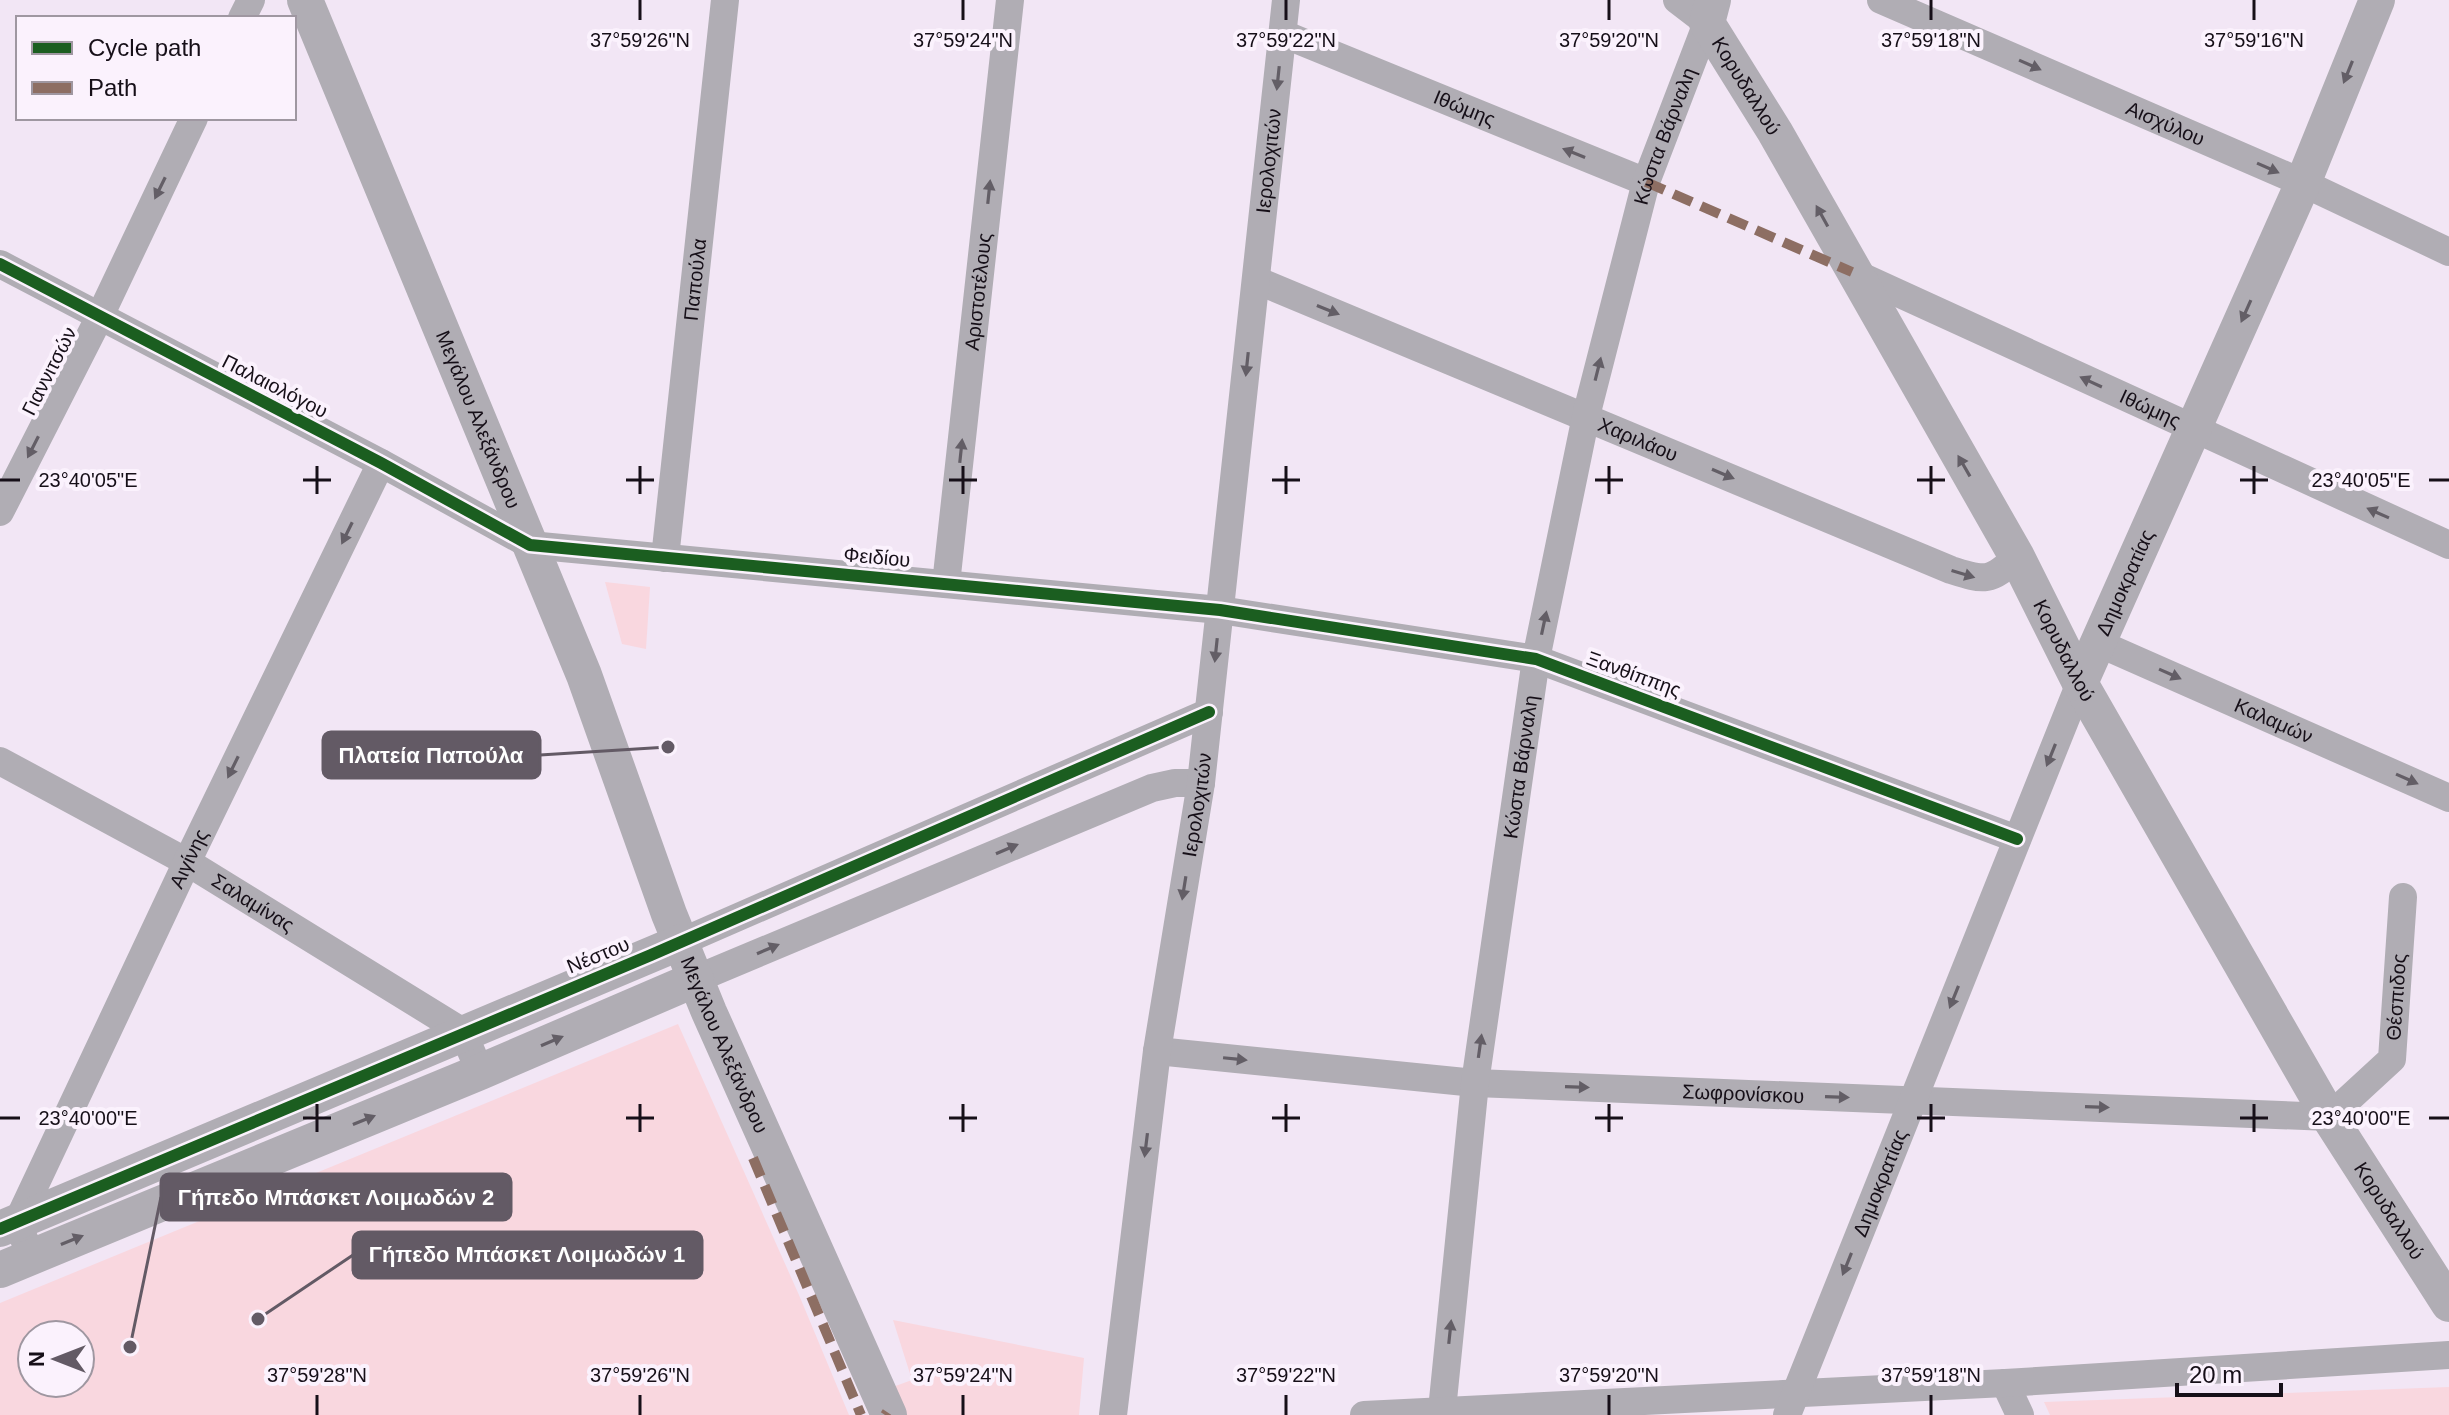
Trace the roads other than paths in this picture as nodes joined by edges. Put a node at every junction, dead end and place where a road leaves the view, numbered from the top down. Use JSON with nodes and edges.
{"nodes":[{"id":1,"x":305,"y":0,"type":"edge"},
{"id":2,"x":725,"y":0,"type":"edge"},
{"id":3,"x":1010,"y":0,"type":"edge"},
{"id":4,"x":1286,"y":0,"type":"edge"},
{"id":5,"x":1677,"y":0,"type":"edge"},
{"id":6,"x":1881,"y":0,"type":"edge"},
{"id":7,"x":2377,"y":0,"type":"edge"},
{"id":8,"x":1710,"y":12,"type":"edge"},
{"id":9,"x":1283,"y":34,"type":"junction"},
{"id":10,"x":193,"y":120,"type":"edge"},
{"id":11,"x":1646,"y":182,"type":"junction"},
{"id":12,"x":2303,"y":183,"type":"junction"},
{"id":13,"x":2449,"y":252,"type":"edge"},
{"id":14,"x":0,"y":264,"type":"edge"},
{"id":15,"x":1852,"y":272,"type":"junction"},
{"id":16,"x":1256,"y":280,"type":"junction"},
{"id":17,"x":99,"y":318,"type":"junction"},
{"id":18,"x":1586,"y":416,"type":"junction"},
{"id":19,"x":2193,"y":429,"type":"junction"},
{"id":20,"x":381,"y":463,"type":"junction"},
{"id":21,"x":0,"y":512,"type":"edge"},
{"id":22,"x":530,"y":545,"type":"junction"},
{"id":23,"x":2449,"y":545,"type":"edge"},
{"id":24,"x":2017,"y":557,"type":"junction"},
{"id":25,"x":665,"y":558,"type":"junction"},
{"id":26,"x":946,"y":584,"type":"junction"},
{"id":27,"x":1220,"y":610,"type":"junction"},
{"id":28,"x":2098,"y":643,"type":"junction"},
{"id":29,"x":1536,"y":659,"type":"junction"},
{"id":30,"x":2080,"y":683,"type":"junction"},
{"id":31,"x":1209,"y":712,"type":"junction"},
{"id":32,"x":0,"y":761,"type":"edge"},
{"id":33,"x":1201,"y":783,"type":"junction"},
{"id":34,"x":2449,"y":798,"type":"edge"},
{"id":35,"x":2017,"y":839,"type":"junction"},
{"id":36,"x":187,"y":862,"type":"junction"},
{"id":37,"x":2403,"y":897,"type":"dead end"},
{"id":38,"x":681,"y":942,"type":"junction"},
{"id":39,"x":696,"y":979,"type":"junction"},
{"id":40,"x":463,"y":1032,"type":"junction"},
{"id":41,"x":1157,"y":1051,"type":"junction"},
{"id":42,"x":480,"y":1072,"type":"junction"},
{"id":43,"x":1475,"y":1083,"type":"junction"},
{"id":44,"x":1913,"y":1100,"type":"junction"},
{"id":45,"x":2329,"y":1117,"type":"junction"},
{"id":46,"x":8,"y":1226,"type":"edge"},
{"id":47,"x":16,"y":1263,"type":"edge"},
{"id":48,"x":2449,"y":1304,"type":"edge"},
{"id":49,"x":2449,"y":1355,"type":"edge"},
{"id":50,"x":2005,"y":1383,"type":"junction"},
{"id":51,"x":1791,"y":1405,"type":"edge"},
{"id":52,"x":1602,"y":1409,"type":"edge"},
{"id":53,"x":1442,"y":1410,"type":"junction"},
{"id":54,"x":889,"y":1415,"type":"edge"},
{"id":55,"x":1113,"y":1415,"type":"edge"},
{"id":56,"x":1364,"y":1415,"type":"edge"},
{"id":57,"x":2020,"y":1415,"type":"edge"}],
"edges":[{"from":1,"to":22,"type":"street","name":"Μεγάλου Αλεξάνδρου"},
{"from":2,"to":25,"type":"street","name":"Παπούλα"},
{"from":26,"to":3,"type":"street","name":"Αριστοτέλους","one_way":true},
{"from":4,"to":9,"type":"street","name":"Ιερολοχιτών"},
{"from":5,"to":8,"type":"street","name":"Κορυδαλλού"},
{"from":6,"to":12,"type":"street","name":"Αισχύλου","one_way":true},
{"from":7,"to":12,"type":"street","name":"Δημοκρατίας","one_way":true},
{"from":8,"to":11,"type":"street","name":"Κώστα Βάρναλη"},
{"from":15,"to":8,"type":"street","name":"Κορυδαλλού","one_way":true},
{"from":11,"to":9,"type":"street","name":"Ιθώμης","one_way":true},
{"from":9,"to":16,"type":"street","name":"Ιερολοχιτών","one_way":true},
{"from":10,"to":17,"type":"street","name":"Γιαννιτσών","one_way":true},
{"from":18,"to":11,"type":"street","name":"Κώστα Βάρναλη","one_way":true},
{"from":12,"to":13,"type":"street","name":"Αισχύλου"},
{"from":12,"to":19,"type":"street","name":"Δημοκρατίας","one_way":true},
{"from":14,"to":17,"type":"street","name":"Παλαιολόγου"},
{"from":19,"to":15,"type":"street","name":"Ιθώμης","one_way":true},
{"from":24,"to":15,"type":"street","name":"Κορυδαλλού","one_way":true},
{"from":16,"to":18,"type":"street","name":"Χαριλάου","one_way":true},
{"from":16,"to":27,"type":"street","name":"Ιερολοχιτών","one_way":true},
{"from":17,"to":20,"type":"street","name":"Παλαιολόγου"},
{"from":17,"to":21,"type":"street","name":"Γιαννιτσών","one_way":true},
{"from":18,"to":24,"type":"street","name":"Χαριλάου","one_way":true},
{"from":29,"to":18,"type":"street","name":"Κώστα Βάρναλη","one_way":true},
{"from":23,"to":19,"type":"street","name":"Ιθώμης","one_way":true},
{"from":19,"to":28,"type":"street","name":"Δημοκρατίας"},
{"from":20,"to":22,"type":"street","name":"Παλαιολόγου"},
{"from":20,"to":36,"type":"street","name":"Αιγίνης","one_way":true},
{"from":22,"to":25,"type":"street","name":"Φειδίου"},
{"from":22,"to":38,"type":"street","name":"Μεγάλου Αλεξάνδρου"},
{"from":24,"to":30,"type":"street","name":"Κορυδαλλού"},
{"from":25,"to":26,"type":"street","name":"Φειδίου"},
{"from":26,"to":27,"type":"street","name":"Φειδίου"},
{"from":27,"to":29,"type":"street","name":"Ξανθίππης"},
{"from":27,"to":31,"type":"street","name":"Ιερολοχιτών","one_way":true},
{"from":28,"to":30,"type":"street","name":"Δημοκρατίας"},
{"from":28,"to":34,"type":"street","name":"Καλαμών","one_way":true},
{"from":29,"to":35,"type":"street","name":"Ξανθίππης"},
{"from":43,"to":29,"type":"street","name":"Κώστα Βάρναλη","one_way":true},
{"from":30,"to":35,"type":"street","name":"Δημοκρατίας","one_way":true},
{"from":30,"to":45,"type":"street","name":"Κορυδαλλού"},
{"from":31,"to":33,"type":"street","name":"Ιερολοχιτών"},
{"from":31,"to":38,"type":"street","name":"Νέστου"},
{"from":32,"to":36,"type":"street","name":"Σαλαμίνας"},
{"from":39,"to":33,"type":"street","one_way":true},
{"from":33,"to":41,"type":"street","name":"Ιερολοχιτών","one_way":true},
{"from":35,"to":44,"type":"street","name":"Δημοκρατίας","one_way":true},
{"from":36,"to":40,"type":"street","name":"Σαλαμίνας"},
{"from":36,"to":46,"type":"street","name":"Αιγίνης"},
{"from":37,"to":45,"type":"street","name":"Θέσπιδος"},
{"from":38,"to":39,"type":"street","name":"Μεγάλου Αλεξάνδρου"},
{"from":38,"to":40,"type":"street","name":"Νέστου"},
{"from":42,"to":39,"type":"street","one_way":true},
{"from":39,"to":54,"type":"street","name":"Μεγάλου Αλεξάνδρου"},
{"from":40,"to":42,"type":"street"},
{"from":40,"to":46,"type":"street","name":"Νέστου"},
{"from":41,"to":43,"type":"street","name":"Σωφρονίσκου","one_way":true},
{"from":41,"to":55,"type":"street","name":"Ιερολοχιτών","one_way":true},
{"from":47,"to":42,"type":"street","one_way":true},
{"from":43,"to":44,"type":"street","name":"Σωφρονίσκου","one_way":true},
{"from":53,"to":43,"type":"street","name":"Κώστα Βάρναλη","one_way":true},
{"from":44,"to":45,"type":"street","name":"Σωφρονίσκου","one_way":true},
{"from":44,"to":51,"type":"street","name":"Δημοκρατίας","one_way":true},
{"from":45,"to":48,"type":"street","name":"Κορυδαλλού"},
{"from":46,"to":47,"type":"street"},
{"from":49,"to":50,"type":"street"},
{"from":50,"to":51,"type":"street"},
{"from":50,"to":57,"type":"street"},
{"from":51,"to":52,"type":"street"},
{"from":52,"to":53,"type":"street"},
{"from":53,"to":56,"type":"street"}]}
